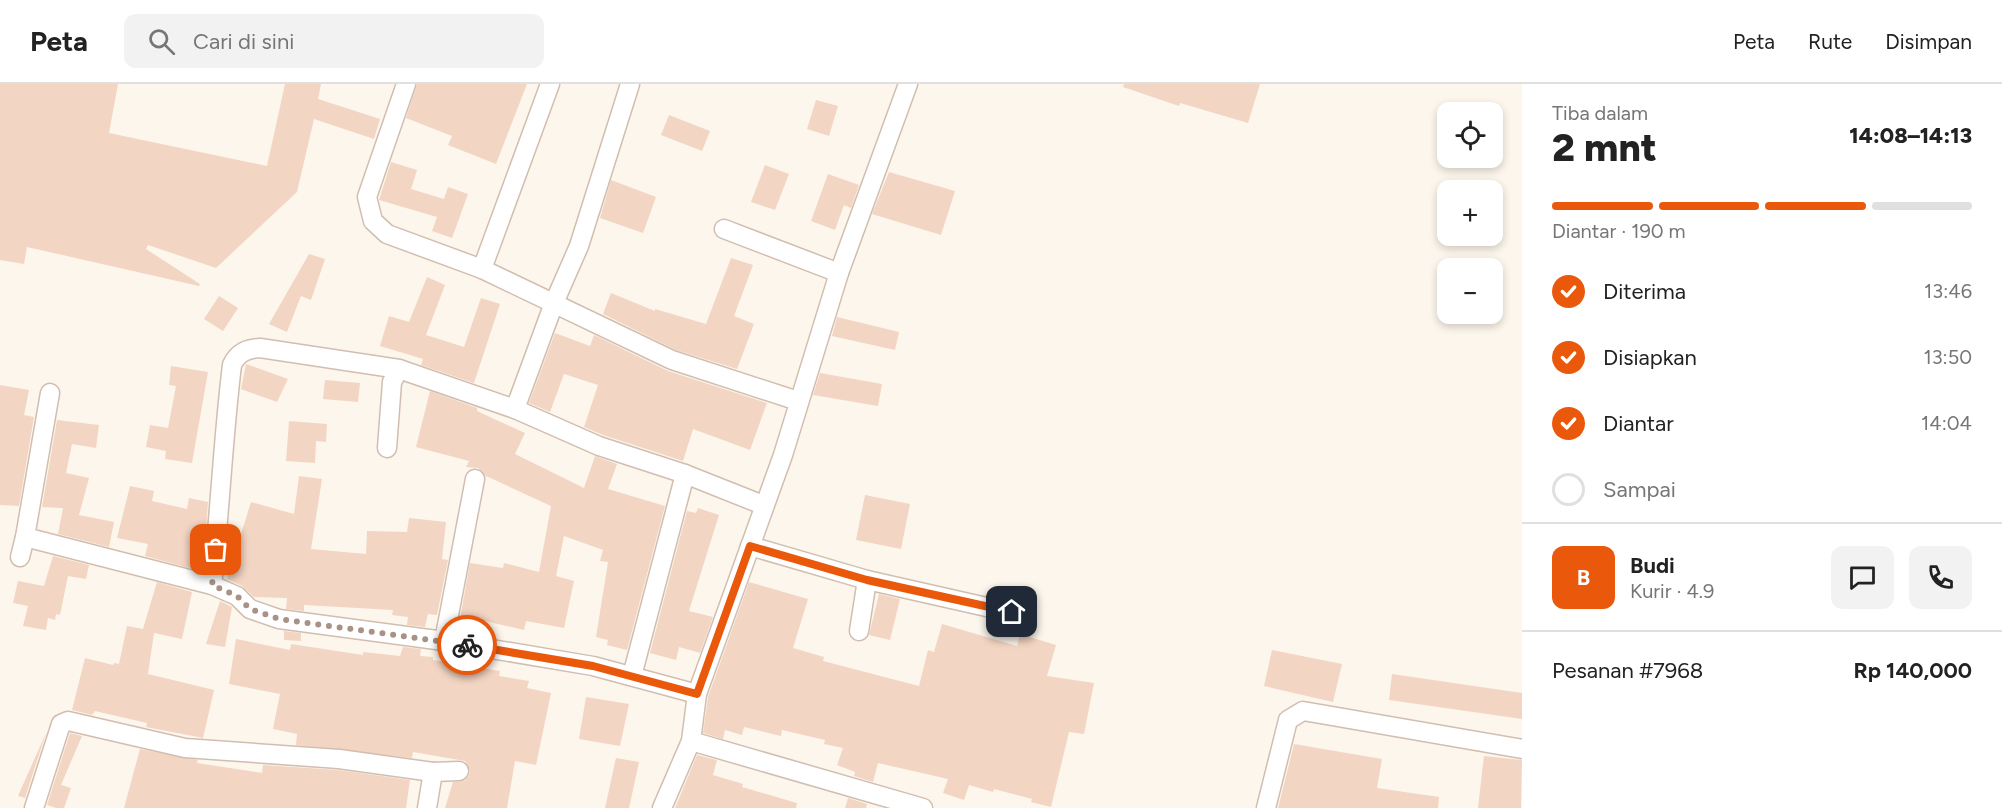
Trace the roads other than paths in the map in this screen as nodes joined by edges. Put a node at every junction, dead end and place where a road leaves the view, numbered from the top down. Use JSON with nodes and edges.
{"nodes":[{"id":1,"x":406,"y":84,"type":"edge"},
{"id":2,"x":550,"y":84,"type":"edge"},
{"id":3,"x":630,"y":84,"type":"edge"},
{"id":4,"x":908,"y":84,"type":"edge"},
{"id":5,"x":724,"y":229,"type":"dead end"},
{"id":6,"x":482,"y":269,"type":"junction"},
{"id":7,"x":839,"y":273,"type":"junction"},
{"id":8,"x":554,"y":303,"type":"junction"},
{"id":9,"x":399,"y":369,"type":"junction"},
{"id":10,"x":50,"y":393,"type":"dead end"},
{"id":11,"x":798,"y":401,"type":"junction"},
{"id":12,"x":515,"y":409,"type":"junction"},
{"id":13,"x":387,"y":448,"type":"dead end"},
{"id":14,"x":685,"y":474,"type":"junction"},
{"id":15,"x":475,"y":479,"type":"dead end"},
{"id":16,"x":763,"y":505,"type":"junction"},
{"id":17,"x":25,"y":537,"type":"junction"},
{"id":18,"x":750,"y":546,"type":"junction"},
{"id":19,"x":20,"y":557,"type":"dead end"},
{"id":20,"x":867,"y":580,"type":"junction"},
{"id":21,"x":212,"y":585,"type":"junction"},
{"id":22,"x":1012,"y":612,"type":"dead end"},
{"id":23,"x":859,"y":631,"type":"dead end"},
{"id":24,"x":444,"y":641,"type":"junction"},
{"id":25,"x":632,"y":676,"type":"junction"},
{"id":26,"x":697,"y":694,"type":"junction"},
{"id":27,"x":691,"y":741,"type":"junction"},
{"id":28,"x":1522,"y":749,"type":"edge"},
{"id":29,"x":459,"y":771,"type":"dead end"},
{"id":30,"x":433,"y":772,"type":"junction"},
{"id":31,"x":34,"y":808,"type":"edge"},
{"id":32,"x":427,"y":808,"type":"edge"},
{"id":33,"x":662,"y":808,"type":"edge"},
{"id":34,"x":923,"y":808,"type":"edge"},
{"id":35,"x":1266,"y":808,"type":"edge"}],
"edges":[{"from":1,"to":6,"type":"street"},
{"from":2,"to":6,"type":"street"},
{"from":3,"to":8,"type":"street"},
{"from":4,"to":7,"type":"street"},
{"from":5,"to":7,"type":"street"},
{"from":6,"to":8,"type":"street"},
{"from":7,"to":11,"type":"street"},
{"from":8,"to":11,"type":"street"},
{"from":8,"to":12,"type":"street"},
{"from":9,"to":12,"type":"street"},
{"from":9,"to":13,"type":"street"},
{"from":9,"to":21,"type":"street"},
{"from":10,"to":17,"type":"street"},
{"from":11,"to":16,"type":"street"},
{"from":12,"to":14,"type":"street"},
{"from":14,"to":16,"type":"street"},
{"from":14,"to":25,"type":"street"},
{"from":15,"to":24,"type":"street"},
{"from":16,"to":18,"type":"street"},
{"from":17,"to":19,"type":"street"},
{"from":17,"to":21,"type":"street"},
{"from":18,"to":20,"type":"street"},
{"from":18,"to":26,"type":"street"},
{"from":20,"to":22,"type":"street"},
{"from":20,"to":23,"type":"street"},
{"from":21,"to":24,"type":"street"},
{"from":24,"to":25,"type":"street"},
{"from":25,"to":26,"type":"street"},
{"from":26,"to":27,"type":"street"},
{"from":27,"to":33,"type":"street"},
{"from":27,"to":34,"type":"street"},
{"from":28,"to":35,"type":"street"},
{"from":29,"to":30,"type":"street"},
{"from":30,"to":31,"type":"street"},
{"from":30,"to":32,"type":"street"}]}
